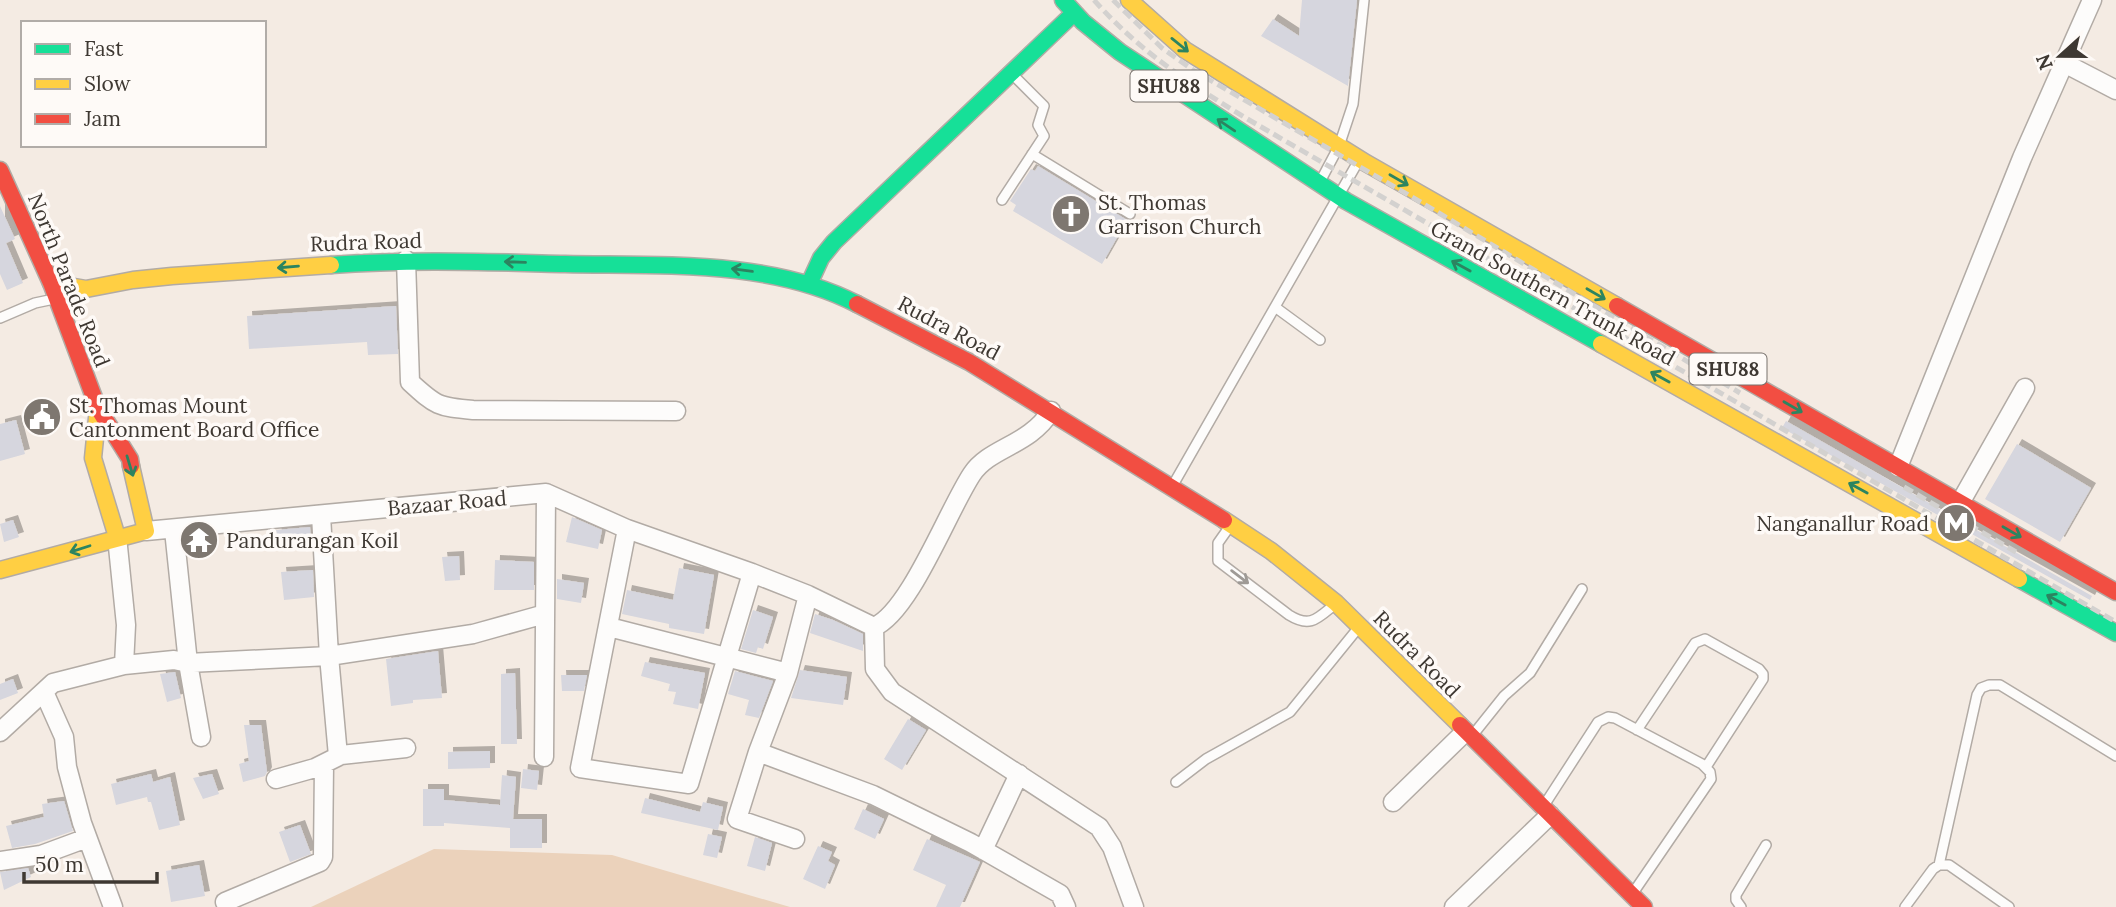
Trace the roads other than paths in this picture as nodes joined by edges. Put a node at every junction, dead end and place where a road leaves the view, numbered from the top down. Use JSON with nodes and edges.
{"nodes":[{"id":1,"x":1063,"y":0,"type":"edge"},
{"id":2,"x":1129,"y":0,"type":"edge"},
{"id":3,"x":1364,"y":0,"type":"edge"},
{"id":4,"x":2092,"y":0,"type":"edge"},
{"id":5,"x":1074,"y":13,"type":"junction"},
{"id":6,"x":2064,"y":63,"type":"junction"},
{"id":7,"x":1011,"y":73,"type":"junction"},
{"id":8,"x":2116,"y":90,"type":"edge"},
{"id":9,"x":1294,"y":144,"type":"junction"},
{"id":10,"x":1339,"y":146,"type":"junction"},
{"id":11,"x":1032,"y":154,"type":"junction"},
{"id":12,"x":1360,"y":159,"type":"junction"},
{"id":13,"x":0,"y":170,"type":"edge"},
{"id":14,"x":1319,"y":184,"type":"junction"},
{"id":15,"x":1338,"y":196,"type":"junction"},
{"id":16,"x":1002,"y":200,"type":"dead end"},
{"id":17,"x":1130,"y":214,"type":"dead end"},
{"id":18,"x":406,"y":260,"type":"junction"},
{"id":19,"x":809,"y":284,"type":"junction"},
{"id":20,"x":86,"y":289,"type":"junction"},
{"id":21,"x":57,"y":298,"type":"junction"},
{"id":22,"x":1275,"y":307,"type":"junction"},
{"id":23,"x":0,"y":318,"type":"edge"},
{"id":24,"x":1320,"y":340,"type":"dead end"},
{"id":25,"x":2025,"y":388,"type":"dead end"},
{"id":26,"x":98,"y":408,"type":"junction"},
{"id":27,"x":676,"y":411,"type":"dead end"},
{"id":28,"x":1051,"y":411,"type":"junction"},
{"id":29,"x":1898,"y":467,"type":"junction"},
{"id":30,"x":1172,"y":486,"type":"junction"},
{"id":31,"x":546,"y":494,"type":"junction"},
{"id":32,"x":1960,"y":503,"type":"junction"},
{"id":33,"x":321,"y":515,"type":"junction"},
{"id":34,"x":1231,"y":524,"type":"junction"},
{"id":35,"x":627,"y":529,"type":"junction"},
{"id":36,"x":174,"y":530,"type":"junction"},
{"id":37,"x":146,"y":531,"type":"junction"},
{"id":38,"x":117,"y":537,"type":"junction"},
{"id":39,"x":0,"y":570,"type":"edge"},
{"id":40,"x":752,"y":573,"type":"junction"},
{"id":41,"x":1582,"y":589,"type":"dead end"},
{"id":42,"x":2116,"y":592,"type":"edge"},
{"id":43,"x":808,"y":595,"type":"junction"},
{"id":44,"x":1336,"y":603,"type":"junction"},
{"id":45,"x":545,"y":614,"type":"junction"},
{"id":46,"x":1360,"y":626,"type":"junction"},
{"id":47,"x":609,"y":627,"type":"junction"},
{"id":48,"x":874,"y":627,"type":"junction"},
{"id":49,"x":2116,"y":633,"type":"edge"},
{"id":50,"x":329,"y":656,"type":"junction"},
{"id":51,"x":728,"y":656,"type":"junction"},
{"id":52,"x":188,"y":663,"type":"junction"},
{"id":53,"x":124,"y":665,"type":"junction"},
{"id":54,"x":788,"y":673,"type":"junction"},
{"id":55,"x":44,"y":692,"type":"junction"},
{"id":56,"x":1637,"y":730,"type":"junction"},
{"id":57,"x":0,"y":732,"type":"edge"},
{"id":58,"x":1468,"y":735,"type":"junction"},
{"id":59,"x":201,"y":737,"type":"dead end"},
{"id":60,"x":407,"y":748,"type":"dead end"},
{"id":61,"x":758,"y":752,"type":"junction"},
{"id":62,"x":2116,"y":756,"type":"edge"},
{"id":63,"x":544,"y":757,"type":"dead end"},
{"id":64,"x":331,"y":760,"type":"junction"},
{"id":65,"x":1706,"y":767,"type":"junction"},
{"id":66,"x":1018,"y":774,"type":"junction"},
{"id":67,"x":276,"y":779,"type":"dead end"},
{"id":68,"x":1176,"y":782,"type":"dead end"},
{"id":69,"x":1393,"y":802,"type":"dead end"},
{"id":70,"x":1546,"y":811,"type":"junction"},
{"id":71,"x":87,"y":838,"type":"junction"},
{"id":72,"x":795,"y":839,"type":"dead end"},
{"id":73,"x":1766,"y":845,"type":"dead end"},
{"id":74,"x":983,"y":850,"type":"junction"},
{"id":75,"x":0,"y":860,"type":"edge"},
{"id":76,"x":1939,"y":866,"type":"junction"},
{"id":77,"x":1632,"y":895,"type":"junction"},
{"id":78,"x":225,"y":902,"type":"dead end"},
{"id":79,"x":113,"y":907,"type":"edge"},
{"id":80,"x":1066,"y":907,"type":"edge"},
{"id":81,"x":1134,"y":907,"type":"edge"},
{"id":82,"x":1454,"y":907,"type":"edge"},
{"id":83,"x":1644,"y":907,"type":"edge"},
{"id":84,"x":1741,"y":907,"type":"edge"},
{"id":85,"x":1905,"y":907,"type":"edge"},
{"id":86,"x":2009,"y":907,"type":"edge"}],
"edges":[{"from":1,"to":5,"type":"street","name":"Grand Southern Trunk Road","number":"SHU88"},
{"from":2,"to":9,"type":"street","name":"Grand Southern Trunk Road","number":"SHU88","one_way":true},
{"from":3,"to":10,"type":"lane"},
{"from":4,"to":6,"type":"street"},
{"from":5,"to":7,"type":"street"},
{"from":9,"to":5,"type":"street","name":"Grand Southern Trunk Road","number":"SHU88","one_way":true},
{"from":6,"to":8,"type":"street"},
{"from":6,"to":29,"type":"street"},
{"from":7,"to":11,"type":"lane"},
{"from":7,"to":19,"type":"street"},
{"from":9,"to":10,"type":"street","name":"Grand Southern Trunk Road","number":"SHU88"},
{"from":9,"to":14,"type":"street","name":"Grand Southern Trunk Road","number":"SHU88"},
{"from":10,"to":12,"type":"street","name":"Grand Southern Trunk Road","number":"SHU88"},
{"from":10,"to":14,"type":"lane"},
{"from":11,"to":16,"type":"lane"},
{"from":11,"to":17,"type":"lane"},
{"from":12,"to":15,"type":"lane"},
{"from":12,"to":29,"type":"street","name":"Grand Southern Trunk Road","number":"SHU88","one_way":true},
{"from":13,"to":21,"type":"street","name":"North Parade Road"},
{"from":14,"to":15,"type":"street","name":"Grand Southern Trunk Road","number":"SHU88"},
{"from":15,"to":22,"type":"lane"},
{"from":49,"to":15,"type":"street","name":"Grand Southern Trunk Road","number":"SHU88","one_way":true},
{"from":19,"to":18,"type":"street","name":"Rudra Road","one_way":true},
{"from":18,"to":20,"type":"street","name":"Rudra Road","one_way":true},
{"from":18,"to":27,"type":"street"},
{"from":19,"to":28,"type":"street","name":"Rudra Road"},
{"from":20,"to":21,"type":"street","name":"Rudra Road"},
{"from":20,"to":21,"type":"street"},
{"from":21,"to":23,"type":"lane"},
{"from":21,"to":26,"type":"street","name":"North Parade Road"},
{"from":22,"to":24,"type":"lane"},
{"from":22,"to":30,"type":"lane"},
{"from":25,"to":32,"type":"street"},
{"from":26,"to":37,"type":"street","name":"North Parade Road","one_way":true},
{"from":26,"to":38,"type":"street","name":"North Parade Road"},
{"from":28,"to":30,"type":"street","name":"Rudra Road"},
{"from":28,"to":48,"type":"street"},
{"from":29,"to":32,"type":"street","name":"Grand Southern Trunk Road","number":"SHU88"},
{"from":30,"to":34,"type":"street","name":"Rudra Road"},
{"from":31,"to":33,"type":"street","name":"Bazaar Road"},
{"from":31,"to":35,"type":"street","name":"Bazaar Road"},
{"from":31,"to":45,"type":"street"},
{"from":32,"to":42,"type":"street","name":"Grand Southern Trunk Road","number":"SHU88","one_way":true},
{"from":33,"to":36,"type":"street","name":"Bazaar Road"},
{"from":33,"to":50,"type":"street"},
{"from":34,"to":44,"type":"street","name":"Rudra Road"},
{"from":34,"to":44,"type":"lane","one_way":true},
{"from":35,"to":40,"type":"street","name":"Bazaar Road"},
{"from":35,"to":47,"type":"street"},
{"from":36,"to":37,"type":"street","name":"Bazaar Road"},
{"from":36,"to":52,"type":"street"},
{"from":37,"to":38,"type":"street","name":"Bazaar Road"},
{"from":38,"to":39,"type":"street","name":"Bazaar Road","one_way":true},
{"from":38,"to":53,"type":"street"},
{"from":40,"to":43,"type":"street","name":"Bazaar Road"},
{"from":40,"to":51,"type":"street"},
{"from":41,"to":58,"type":"lane"},
{"from":43,"to":48,"type":"street","name":"Bazaar Road"},
{"from":43,"to":54,"type":"street"},
{"from":44,"to":46,"type":"street","name":"Rudra Road"},
{"from":45,"to":50,"type":"street"},
{"from":45,"to":63,"type":"street"},
{"from":46,"to":58,"type":"street","name":"Rudra Road"},
{"from":46,"to":68,"type":"lane"},
{"from":47,"to":51,"type":"street"},
{"from":47,"to":51,"type":"street"},
{"from":48,"to":66,"type":"street"},
{"from":50,"to":52,"type":"street"},
{"from":50,"to":64,"type":"street"},
{"from":51,"to":54,"type":"street"},
{"from":52,"to":53,"type":"street"},
{"from":52,"to":59,"type":"street"},
{"from":53,"to":55,"type":"street"},
{"from":54,"to":61,"type":"street"},
{"from":55,"to":57,"type":"street"},
{"from":55,"to":71,"type":"street"},
{"from":56,"to":65,"type":"lane"},
{"from":56,"to":65,"type":"lane"},
{"from":56,"to":70,"type":"lane"},
{"from":58,"to":69,"type":"street"},
{"from":58,"to":70,"type":"street","name":"Rudra Road"},
{"from":60,"to":64,"type":"street"},
{"from":61,"to":72,"type":"street"},
{"from":61,"to":74,"type":"street"},
{"from":62,"to":76,"type":"lane"},
{"from":64,"to":67,"type":"street"},
{"from":64,"to":78,"type":"street"},
{"from":65,"to":77,"type":"lane"},
{"from":66,"to":74,"type":"street"},
{"from":66,"to":81,"type":"street"},
{"from":70,"to":77,"type":"street","name":"Rudra Road"},
{"from":70,"to":82,"type":"street"},
{"from":71,"to":75,"type":"street"},
{"from":71,"to":79,"type":"street"},
{"from":73,"to":84,"type":"lane"},
{"from":74,"to":80,"type":"street"},
{"from":76,"to":85,"type":"lane"},
{"from":76,"to":86,"type":"lane"},
{"from":77,"to":83,"type":"street","name":"Rudra Road"}]}
